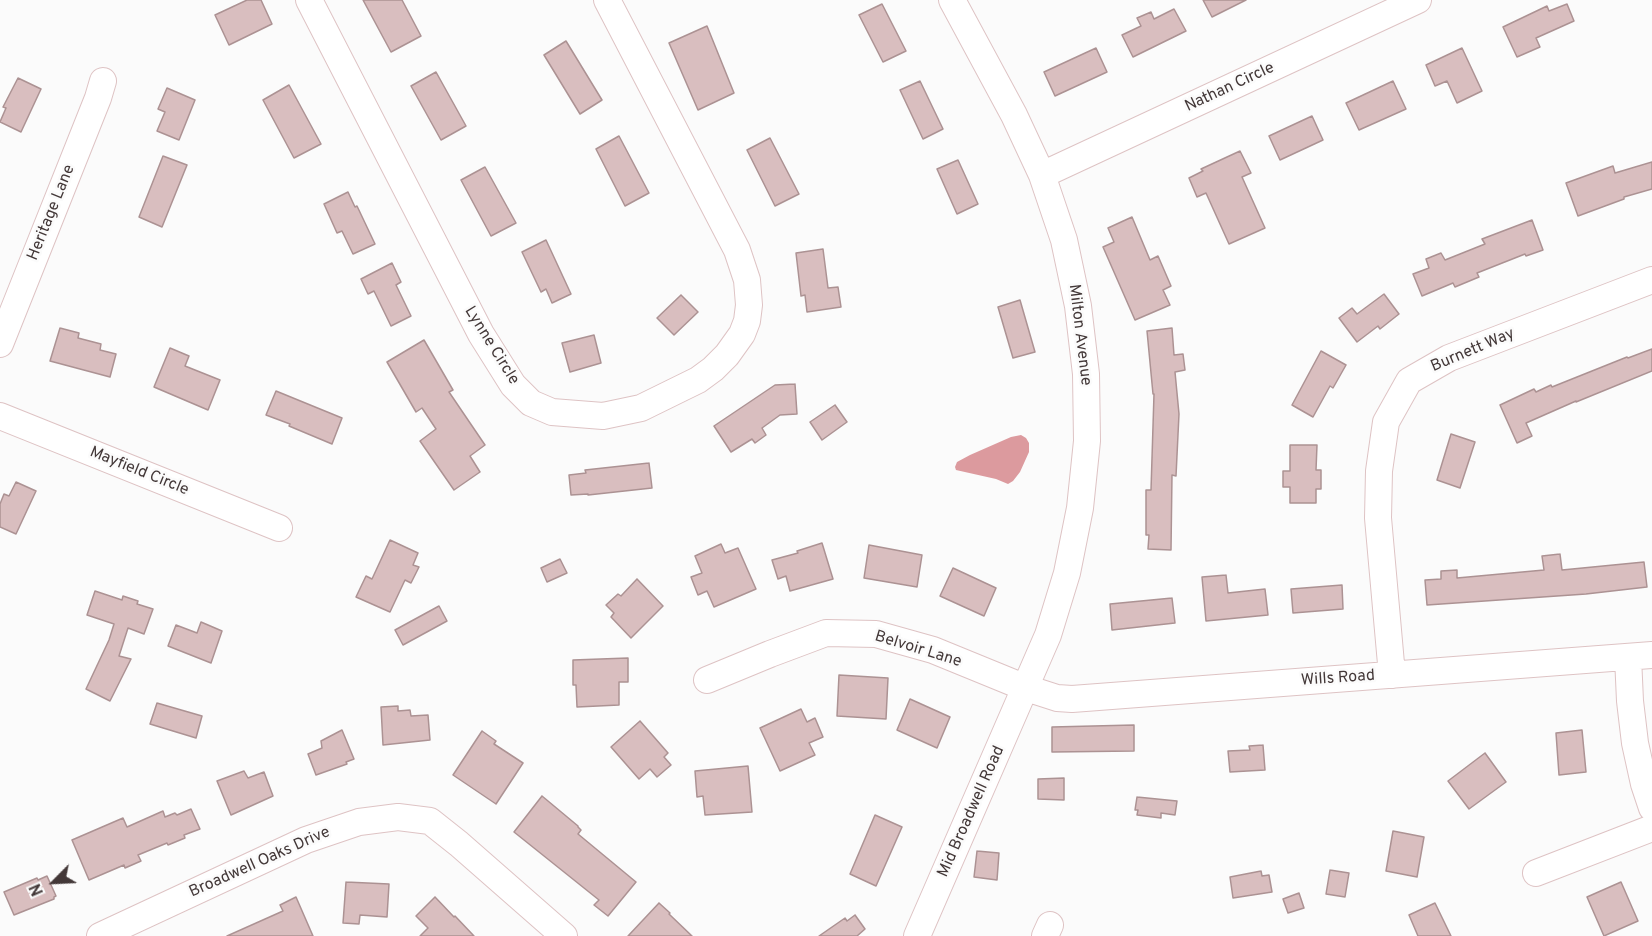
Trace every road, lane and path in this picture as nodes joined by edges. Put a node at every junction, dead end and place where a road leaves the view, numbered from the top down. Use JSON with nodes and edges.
{"nodes":[{"id":1,"x":309,"y":0,"type":"edge"},
{"id":2,"x":607,"y":0,"type":"edge"},
{"id":3,"x":952,"y":0,"type":"edge"},
{"id":4,"x":1418,"y":0,"type":"edge"},
{"id":5,"x":103,"y":81,"type":"dead end"},
{"id":6,"x":1042,"y":175,"type":"junction"},
{"id":7,"x":1652,"y":280,"type":"edge"},
{"id":8,"x":0,"y":344,"type":"edge"},
{"id":9,"x":0,"y":416,"type":"edge"},
{"id":10,"x":279,"y":528,"type":"dead end"},
{"id":11,"x":1640,"y":656,"type":"edge"},
{"id":12,"x":1392,"y":675,"type":"junction"},
{"id":13,"x":707,"y":680,"type":"dead end"},
{"id":14,"x":1026,"y":688,"type":"junction"},
{"id":15,"x":1652,"y":808,"type":"edge"},
{"id":16,"x":1652,"y":828,"type":"edge"},
{"id":17,"x":1536,"y":873,"type":"dead end"},
{"id":18,"x":100,"y":936,"type":"edge"},
{"id":19,"x":564,"y":936,"type":"edge"},
{"id":20,"x":917,"y":936,"type":"edge"}],
"edges":[{"from":1,"to":2,"type":"street","name":"Lynne Circle"},
{"from":3,"to":6,"type":"street","name":"Milton Avenue"},
{"from":4,"to":6,"type":"street","name":"Nathan Circle"},
{"from":5,"to":8,"type":"street","name":"Heritage Lane"},
{"from":6,"to":14,"type":"street","name":"Milton Avenue"},
{"from":7,"to":12,"type":"street","name":"Burnett Way"},
{"from":9,"to":10,"type":"street","name":"Mayfield Circle"},
{"from":11,"to":12,"type":"street","name":"Wills Road"},
{"from":11,"to":15,"type":"street"},
{"from":12,"to":14,"type":"street","name":"Wills Road"},
{"from":13,"to":14,"type":"street","name":"Belvoir Lane"},
{"from":14,"to":20,"type":"street","name":"Mid Broadwell Road"},
{"from":16,"to":17,"type":"street"},
{"from":18,"to":19,"type":"street","name":"Broadwell Oaks Drive"}]}
